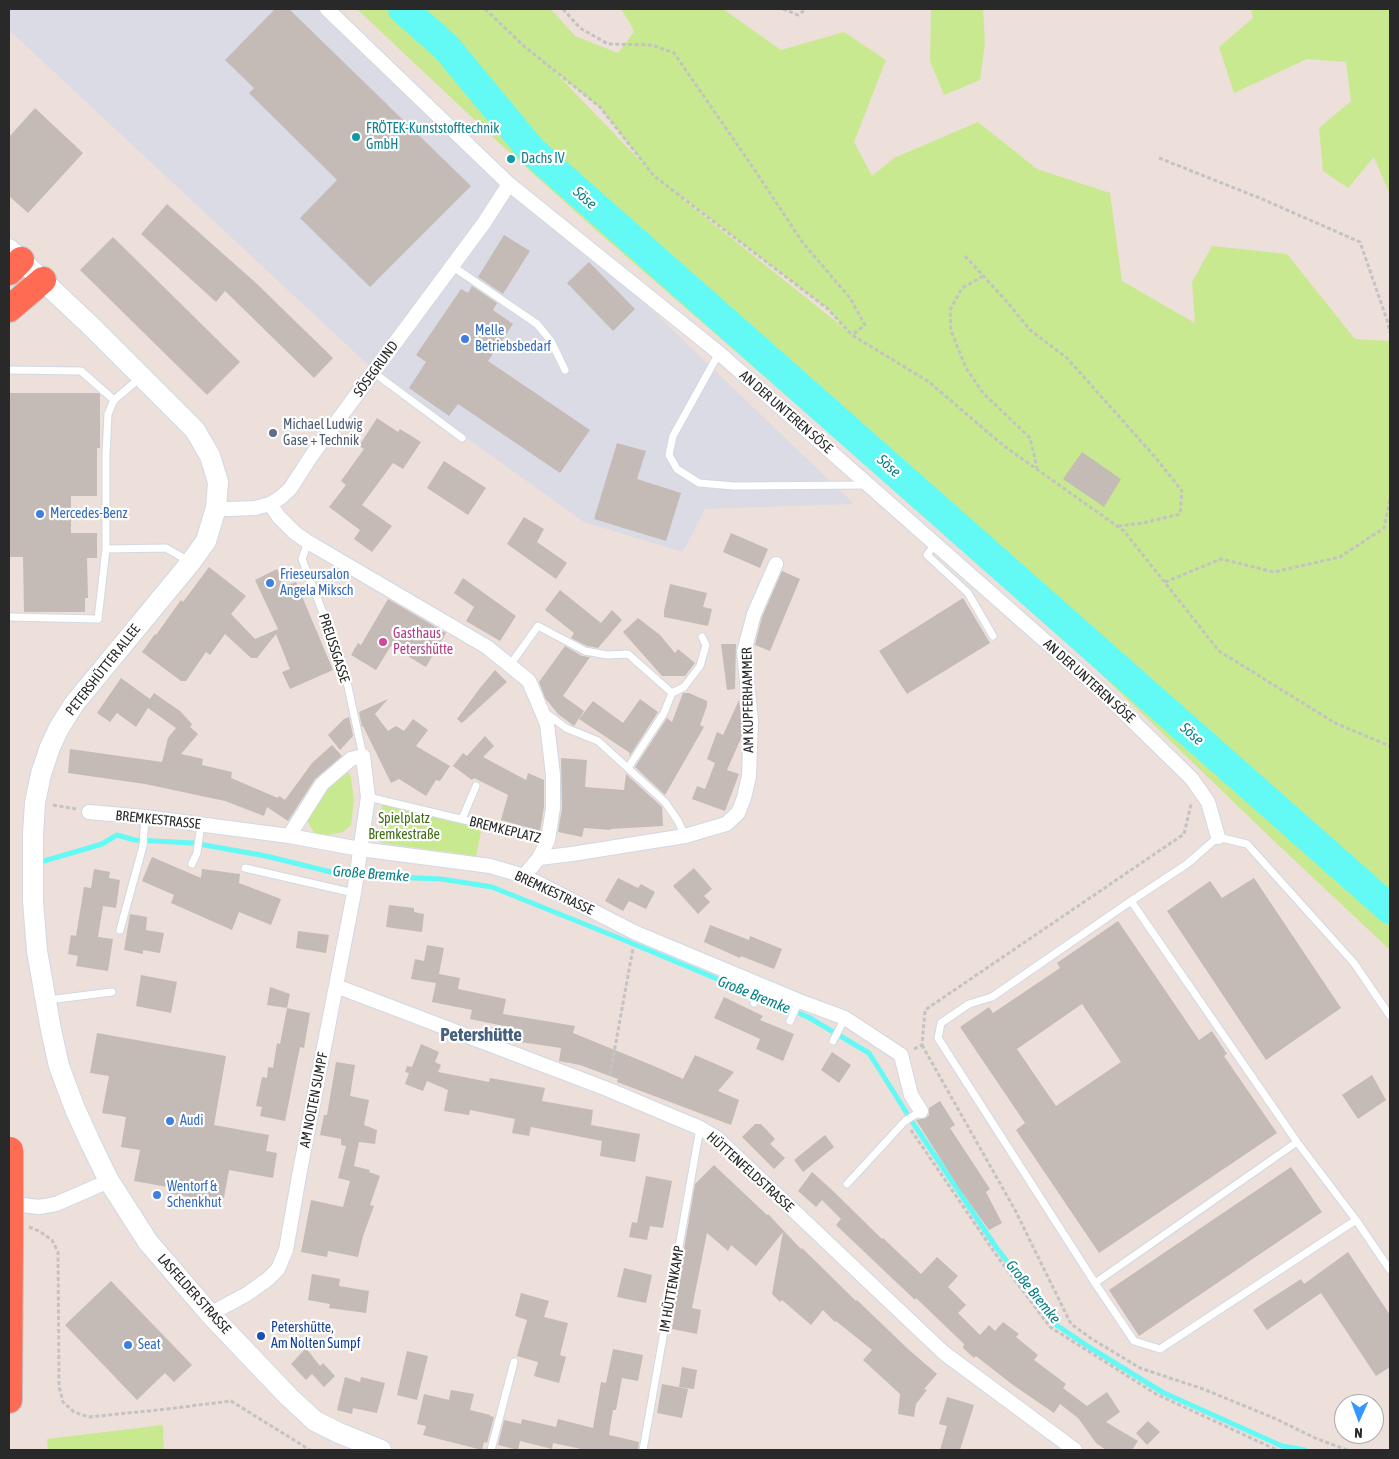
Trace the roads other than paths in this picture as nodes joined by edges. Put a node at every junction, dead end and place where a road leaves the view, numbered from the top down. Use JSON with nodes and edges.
{"nodes":[{"id":1,"x":327,"y":9,"type":"edge"},
{"id":2,"x":509,"y":184,"type":"junction"},
{"id":3,"x":13,"y":260,"type":"edge"},
{"id":4,"x":452,"y":266,"type":"junction"},
{"id":5,"x":43,"y":280,"type":"junction"},
{"id":6,"x":9,"y":310,"type":"edge"},
{"id":7,"x":719,"y":354,"type":"junction"},
{"id":8,"x":9,"y":370,"type":"edge"},
{"id":9,"x":565,"y":370,"type":"dead end"},
{"id":10,"x":373,"y":372,"type":"junction"},
{"id":11,"x":142,"y":376,"type":"junction"},
{"id":12,"x":114,"y":400,"type":"junction"},
{"id":13,"x":462,"y":438,"type":"dead end"},
{"id":14,"x":868,"y":485,"type":"junction"},
{"id":15,"x":270,"y":504,"type":"junction"},
{"id":16,"x":216,"y":508,"type":"junction"},
{"id":17,"x":308,"y":542,"type":"junction"},
{"id":18,"x":935,"y":544,"type":"junction"},
{"id":19,"x":106,"y":549,"type":"junction"},
{"id":20,"x":191,"y":562,"type":"junction"},
{"id":21,"x":776,"y":564,"type":"dead end"},
{"id":22,"x":9,"y":617,"type":"edge"},
{"id":23,"x":702,"y":636,"type":"dead end"},
{"id":24,"x":993,"y":636,"type":"dead end"},
{"id":25,"x":510,"y":664,"type":"junction"},
{"id":26,"x":672,"y":694,"type":"junction"},
{"id":27,"x":542,"y":711,"type":"junction"},
{"id":28,"x":363,"y":756,"type":"junction"},
{"id":29,"x":628,"y":768,"type":"junction"},
{"id":30,"x":476,"y":786,"type":"dead end"},
{"id":31,"x":368,"y":797,"type":"junction"},
{"id":32,"x":89,"y":812,"type":"road end"},
{"id":33,"x":145,"y":817,"type":"junction"},
{"id":34,"x":462,"y":819,"type":"junction"},
{"id":35,"x":201,"y":824,"type":"junction"},
{"id":36,"x":289,"y":836,"type":"junction"},
{"id":37,"x":685,"y":836,"type":"junction"},
{"id":38,"x":1218,"y":837,"type":"junction"},
{"id":39,"x":548,"y":840,"type":"junction"},
{"id":40,"x":360,"y":849,"type":"junction"},
{"id":41,"x":540,"y":858,"type":"junction"},
{"id":42,"x":192,"y":864,"type":"dead end"},
{"id":43,"x":245,"y":868,"type":"dead end"},
{"id":44,"x":524,"y":876,"type":"junction"},
{"id":45,"x":354,"y":888,"type":"junction"},
{"id":46,"x":1131,"y":901,"type":"junction"},
{"id":47,"x":120,"y":930,"type":"dead end"},
{"id":48,"x":336,"y":986,"type":"junction"},
{"id":49,"x":760,"y":989,"type":"junction"},
{"id":50,"x":112,"y":992,"type":"dead end"},
{"id":51,"x":46,"y":1001,"type":"junction"},
{"id":52,"x":754,"y":1003,"type":"dead end"},
{"id":53,"x":798,"y":1004,"type":"junction"},
{"id":54,"x":1390,"y":1016,"type":"edge"},
{"id":55,"x":790,"y":1021,"type":"dead end"},
{"id":56,"x":842,"y":1022,"type":"junction"},
{"id":57,"x":833,"y":1041,"type":"dead end"},
{"id":58,"x":921,"y":1111,"type":"joint"},
{"id":59,"x":700,"y":1128,"type":"junction"},
{"id":60,"x":1297,"y":1142,"type":"junction"},
{"id":61,"x":9,"y":1143,"type":"edge"},
{"id":62,"x":109,"y":1181,"type":"junction"},
{"id":63,"x":847,"y":1184,"type":"dead end"},
{"id":64,"x":15,"y":1203,"type":"edge"},
{"id":65,"x":1356,"y":1220,"type":"junction"},
{"id":66,"x":1390,"y":1270,"type":"edge"},
{"id":67,"x":1095,"y":1283,"type":"junction"},
{"id":68,"x":210,"y":1314,"type":"junction"},
{"id":69,"x":514,"y":1362,"type":"dead end"},
{"id":70,"x":9,"y":1400,"type":"edge"},
{"id":71,"x":380,"y":1450,"type":"edge"},
{"id":72,"x":491,"y":1450,"type":"edge"},
{"id":73,"x":643,"y":1450,"type":"edge"},
{"id":74,"x":1075,"y":1450,"type":"edge"}],
"edges":[{"from":1,"to":2,"type":"street","name":"AN DER UNTEREN SÖSE"},
{"from":2,"to":4,"type":"street","name":"SÖSEGRUND"},
{"from":2,"to":7,"type":"street","name":"AN DER UNTEREN SÖSE"},
{"from":3,"to":5,"type":"street","name":"PETERSHÜTTER ALLEE"},
{"from":4,"to":9,"type":"lane"},
{"from":4,"to":10,"type":"street","name":"SÖSEGRUND"},
{"from":5,"to":6,"type":"highway"},
{"from":5,"to":11,"type":"street","name":"PETERSHÜTTER ALLEE"},
{"from":7,"to":14,"type":"street","name":"AN DER UNTEREN SÖSE"},
{"from":7,"to":14,"type":"lane"},
{"from":8,"to":12,"type":"lane"},
{"from":10,"to":13,"type":"lane"},
{"from":10,"to":15,"type":"street","name":"SÖSEGRUND"},
{"from":11,"to":12,"type":"lane"},
{"from":11,"to":16,"type":"street","name":"PETERSHÜTTER ALLEE"},
{"from":12,"to":19,"type":"lane"},
{"from":14,"to":18,"type":"street","name":"AN DER UNTEREN SÖSE"},
{"from":15,"to":16,"type":"street","name":"SÖSEGRUND"},
{"from":15,"to":17,"type":"street"},
{"from":16,"to":20,"type":"street","name":"PETERSHÜTTER ALLEE"},
{"from":17,"to":25,"type":"street"},
{"from":17,"to":28,"type":"lane","name":"PREUSSGASSE"},
{"from":18,"to":24,"type":"lane"},
{"from":18,"to":38,"type":"street","name":"AN DER UNTEREN SÖSE"},
{"from":19,"to":20,"type":"lane"},
{"from":19,"to":22,"type":"lane"},
{"from":20,"to":51,"type":"street","name":"PETERSHÜTTER ALLEE"},
{"from":21,"to":37,"type":"street","name":"AM KUPFERHAMMER"},
{"from":23,"to":26,"type":"lane"},
{"from":25,"to":26,"type":"lane"},
{"from":25,"to":27,"type":"street"},
{"from":26,"to":29,"type":"lane"},
{"from":27,"to":29,"type":"lane"},
{"from":27,"to":39,"type":"street"},
{"from":28,"to":31,"type":"street"},
{"from":28,"to":36,"type":"street"},
{"from":29,"to":37,"type":"lane"},
{"from":30,"to":34,"type":"lane","name":"BREMKEPLATZ"},
{"from":31,"to":34,"type":"lane","name":"BREMKEPLATZ"},
{"from":31,"to":40,"type":"street"},
{"from":32,"to":33,"type":"street","name":"BREMKESTRASSE"},
{"from":33,"to":35,"type":"street","name":"BREMKESTRASSE"},
{"from":33,"to":47,"type":"lane"},
{"from":34,"to":39,"type":"lane","name":"BREMKEPLATZ"},
{"from":35,"to":36,"type":"street","name":"BREMKESTRASSE"},
{"from":35,"to":42,"type":"lane"},
{"from":36,"to":40,"type":"street","name":"BREMKESTRASSE"},
{"from":37,"to":41,"type":"street","name":"AM KUPFERHAMMER"},
{"from":38,"to":46,"type":"lane"},
{"from":38,"to":54,"type":"lane"},
{"from":39,"to":41,"type":"street"},
{"from":40,"to":44,"type":"street","name":"BREMKESTRASSE"},
{"from":40,"to":45,"type":"street","name":"AM NOLTEN SUMPF"},
{"from":41,"to":44,"type":"street"},
{"from":43,"to":45,"type":"lane"},
{"from":44,"to":49,"type":"street","name":"BREMKESTRASSE"},
{"from":45,"to":48,"type":"street","name":"AM NOLTEN SUMPF"},
{"from":46,"to":60,"type":"lane"},
{"from":46,"to":67,"type":"lane"},
{"from":48,"to":59,"type":"street","name":"HÜTTENFELDSTRASSE"},
{"from":48,"to":68,"type":"street","name":"AM NOLTEN SUMPF"},
{"from":49,"to":52,"type":"lane"},
{"from":49,"to":53,"type":"street","name":"BREMKESTRASSE"},
{"from":50,"to":51,"type":"lane"},
{"from":51,"to":62,"type":"street","name":"PETERSHÜTTER ALLEE"},
{"from":53,"to":55,"type":"lane"},
{"from":53,"to":56,"type":"street","name":"BREMKESTRASSE"},
{"from":56,"to":57,"type":"lane"},
{"from":56,"to":58,"type":"street","name":"BREMKESTRASSE"},
{"from":58,"to":63,"type":"lane"},
{"from":59,"to":73,"type":"lane","name":"IM HÜTTENKAMP"},
{"from":59,"to":74,"type":"street","name":"HÜTTENFELDSTRASSE"},
{"from":60,"to":65,"type":"lane"},
{"from":60,"to":67,"type":"lane"},
{"from":61,"to":70,"type":"highway","bridge":true},
{"from":62,"to":64,"type":"street"},
{"from":62,"to":68,"type":"street","name":"LASFELDER STRASSE"},
{"from":65,"to":66,"type":"lane"},
{"from":65,"to":67,"type":"lane"},
{"from":68,"to":71,"type":"street","name":"LASFELDER STRASSE"},
{"from":69,"to":72,"type":"lane"}]}
